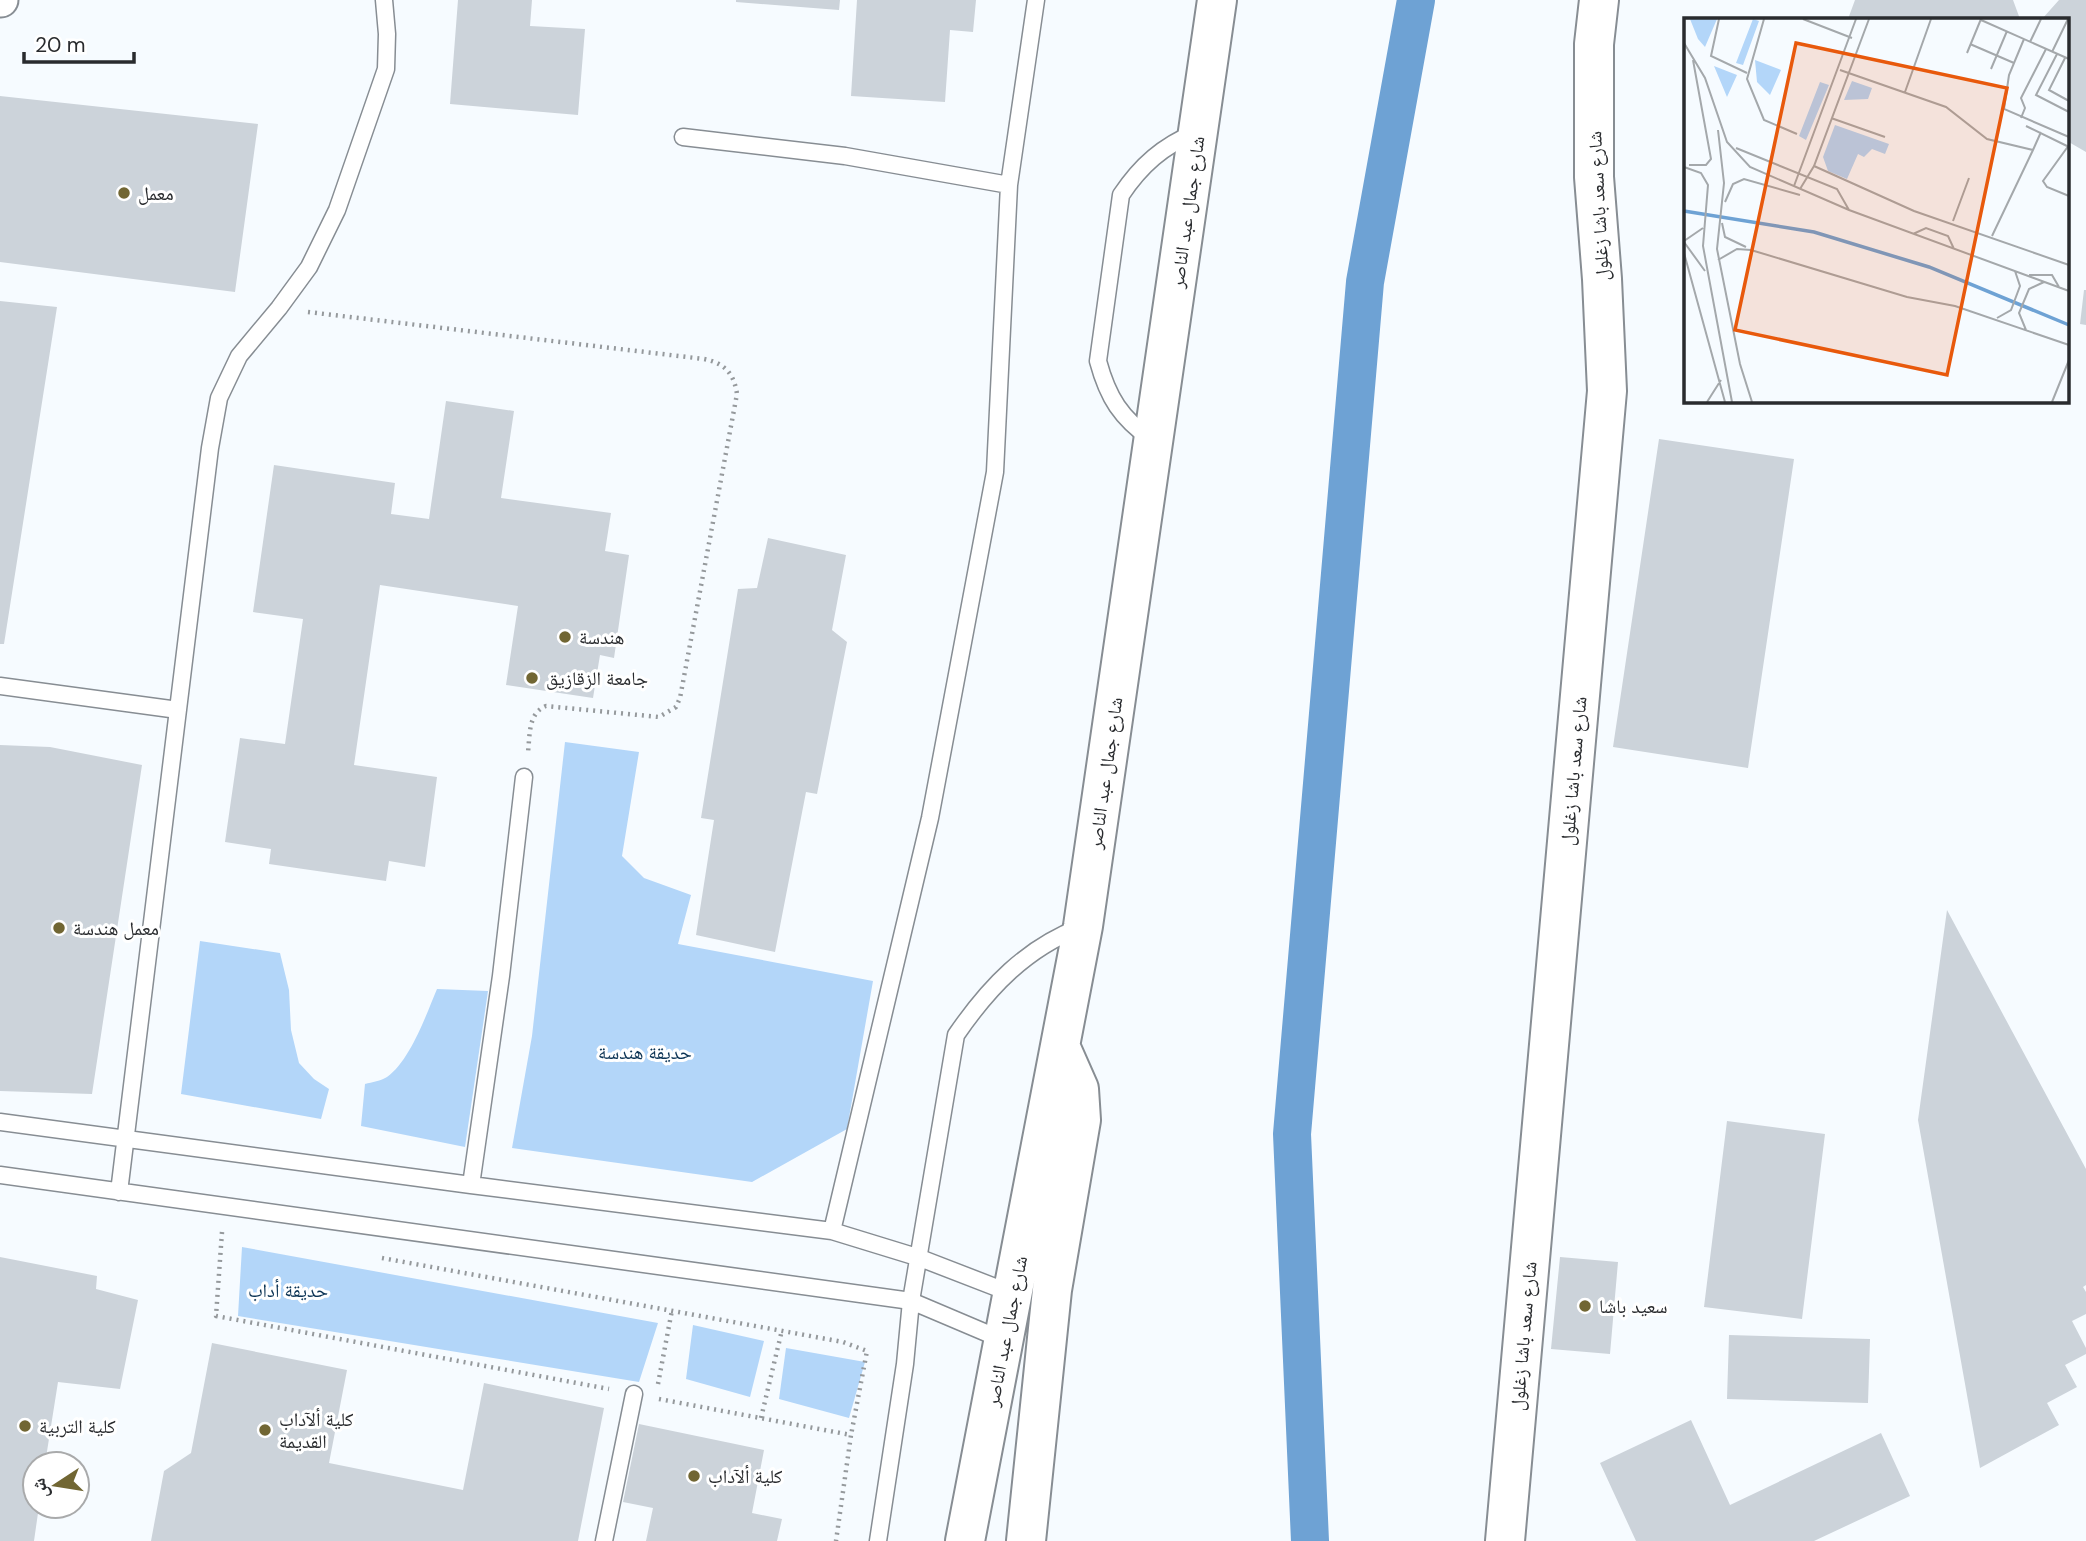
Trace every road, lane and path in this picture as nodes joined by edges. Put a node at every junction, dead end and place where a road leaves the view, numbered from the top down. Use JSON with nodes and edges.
{"nodes":[{"id":1,"x":384,"y":0,"type":"edge"},
{"id":2,"x":1036,"y":0,"type":"edge"},
{"id":3,"x":1217,"y":0,"type":"edge"},
{"id":4,"x":1599,"y":0,"type":"edge"},
{"id":5,"x":1199,"y":131,"type":"junction"},
{"id":6,"x":683,"y":137,"type":"dead end"},
{"id":7,"x":1009,"y":186,"type":"junction"},
{"id":8,"x":279,"y":309,"type":"junction"},
{"id":9,"x":1154,"y":441,"type":"junction"},
{"id":10,"x":0,"y":686,"type":"edge"},
{"id":11,"x":178,"y":709,"type":"junction"},
{"id":12,"x":524,"y":777,"type":"joint"},
{"id":13,"x":1083,"y":926,"type":"junction"},
{"id":14,"x":1060,"y":1046,"type":"junction"},
{"id":15,"x":0,"y":1122,"type":"edge"},
{"id":16,"x":125,"y":1139,"type":"junction"},
{"id":17,"x":0,"y":1175,"type":"edge"},
{"id":18,"x":471,"y":1185,"type":"junction"},
{"id":19,"x":119,"y":1192,"type":"junction"},
{"id":20,"x":210,"y":1229,"type":"dead end"},
{"id":21,"x":222,"y":1231,"type":"junction"},
{"id":22,"x":832,"y":1231,"type":"junction"},
{"id":23,"x":233,"y":1233,"type":"dead end"},
{"id":24,"x":374,"y":1256,"type":"dead end"},
{"id":25,"x":920,"y":1258,"type":"junction"},
{"id":26,"x":1013,"y":1294,"type":"junction"},
{"id":27,"x":911,"y":1301,"type":"junction"},
{"id":28,"x":672,"y":1310,"type":"junction"},
{"id":29,"x":782,"y":1330,"type":"junction"},
{"id":30,"x":1004,"y":1341,"type":"junction"},
{"id":31,"x":634,"y":1394,"type":"junction"},
{"id":32,"x":655,"y":1398,"type":"junction"},
{"id":33,"x":761,"y":1418,"type":"junction"},
{"id":34,"x":851,"y":1434,"type":"junction"},
{"id":35,"x":604,"y":1541,"type":"edge"},
{"id":36,"x":836,"y":1541,"type":"edge"},
{"id":37,"x":878,"y":1541,"type":"edge"},
{"id":38,"x":965,"y":1541,"type":"edge"},
{"id":39,"x":1026,"y":1541,"type":"edge"},
{"id":40,"x":1505,"y":1541,"type":"edge"}],
"edges":[{"from":1,"to":8,"type":"lane"},
{"from":2,"to":7,"type":"lane"},
{"from":3,"to":5,"type":"highway","name":"شارع جمال عبد الناصر"},
{"from":4,"to":40,"type":"highway","name":"شارع سعد باشا زغلول"},
{"from":5,"to":9,"type":"highway","name":"شارع جمال عبد الناصر"},
{"from":5,"to":9,"type":"lane"},
{"from":6,"to":7,"type":"lane"},
{"from":7,"to":22,"type":"lane"},
{"from":8,"to":11,"type":"lane"},
{"from":8,"to":12,"type":"path"},
{"from":9,"to":13,"type":"highway","name":"شارع جمال عبد الناصر"},
{"from":10,"to":11,"type":"lane"},
{"from":11,"to":16,"type":"lane"},
{"from":12,"to":18,"type":"lane"},
{"from":13,"to":14,"type":"highway","name":"شارع جمال عبد الناصر"},
{"from":13,"to":25,"type":"lane"},
{"from":14,"to":26,"type":"highway","name":"شارع جمال عبد الناصر"},
{"from":14,"to":39,"type":"highway"},
{"from":15,"to":16,"type":"lane"},
{"from":16,"to":18,"type":"lane"},
{"from":16,"to":19,"type":"lane"},
{"from":17,"to":19,"type":"lane"},
{"from":18,"to":22,"type":"lane"},
{"from":19,"to":27,"type":"lane"},
{"from":20,"to":21,"type":"path"},
{"from":21,"to":23,"type":"path"},
{"from":21,"to":31,"type":"path"},
{"from":22,"to":25,"type":"lane"},
{"from":24,"to":28,"type":"path"},
{"from":25,"to":26,"type":"lane"},
{"from":25,"to":27,"type":"lane"},
{"from":26,"to":30,"type":"highway","name":"شارع جمال عبد الناصر"},
{"from":27,"to":30,"type":"lane"},
{"from":27,"to":37,"type":"lane"},
{"from":28,"to":29,"type":"path"},
{"from":28,"to":32,"type":"path"},
{"from":29,"to":33,"type":"path"},
{"from":29,"to":34,"type":"path"},
{"from":30,"to":38,"type":"highway","name":"شارع جمال عبد الناصر"},
{"from":31,"to":32,"type":"path"},
{"from":31,"to":35,"type":"lane"},
{"from":32,"to":33,"type":"path"},
{"from":33,"to":34,"type":"path"},
{"from":34,"to":36,"type":"path"}]}
